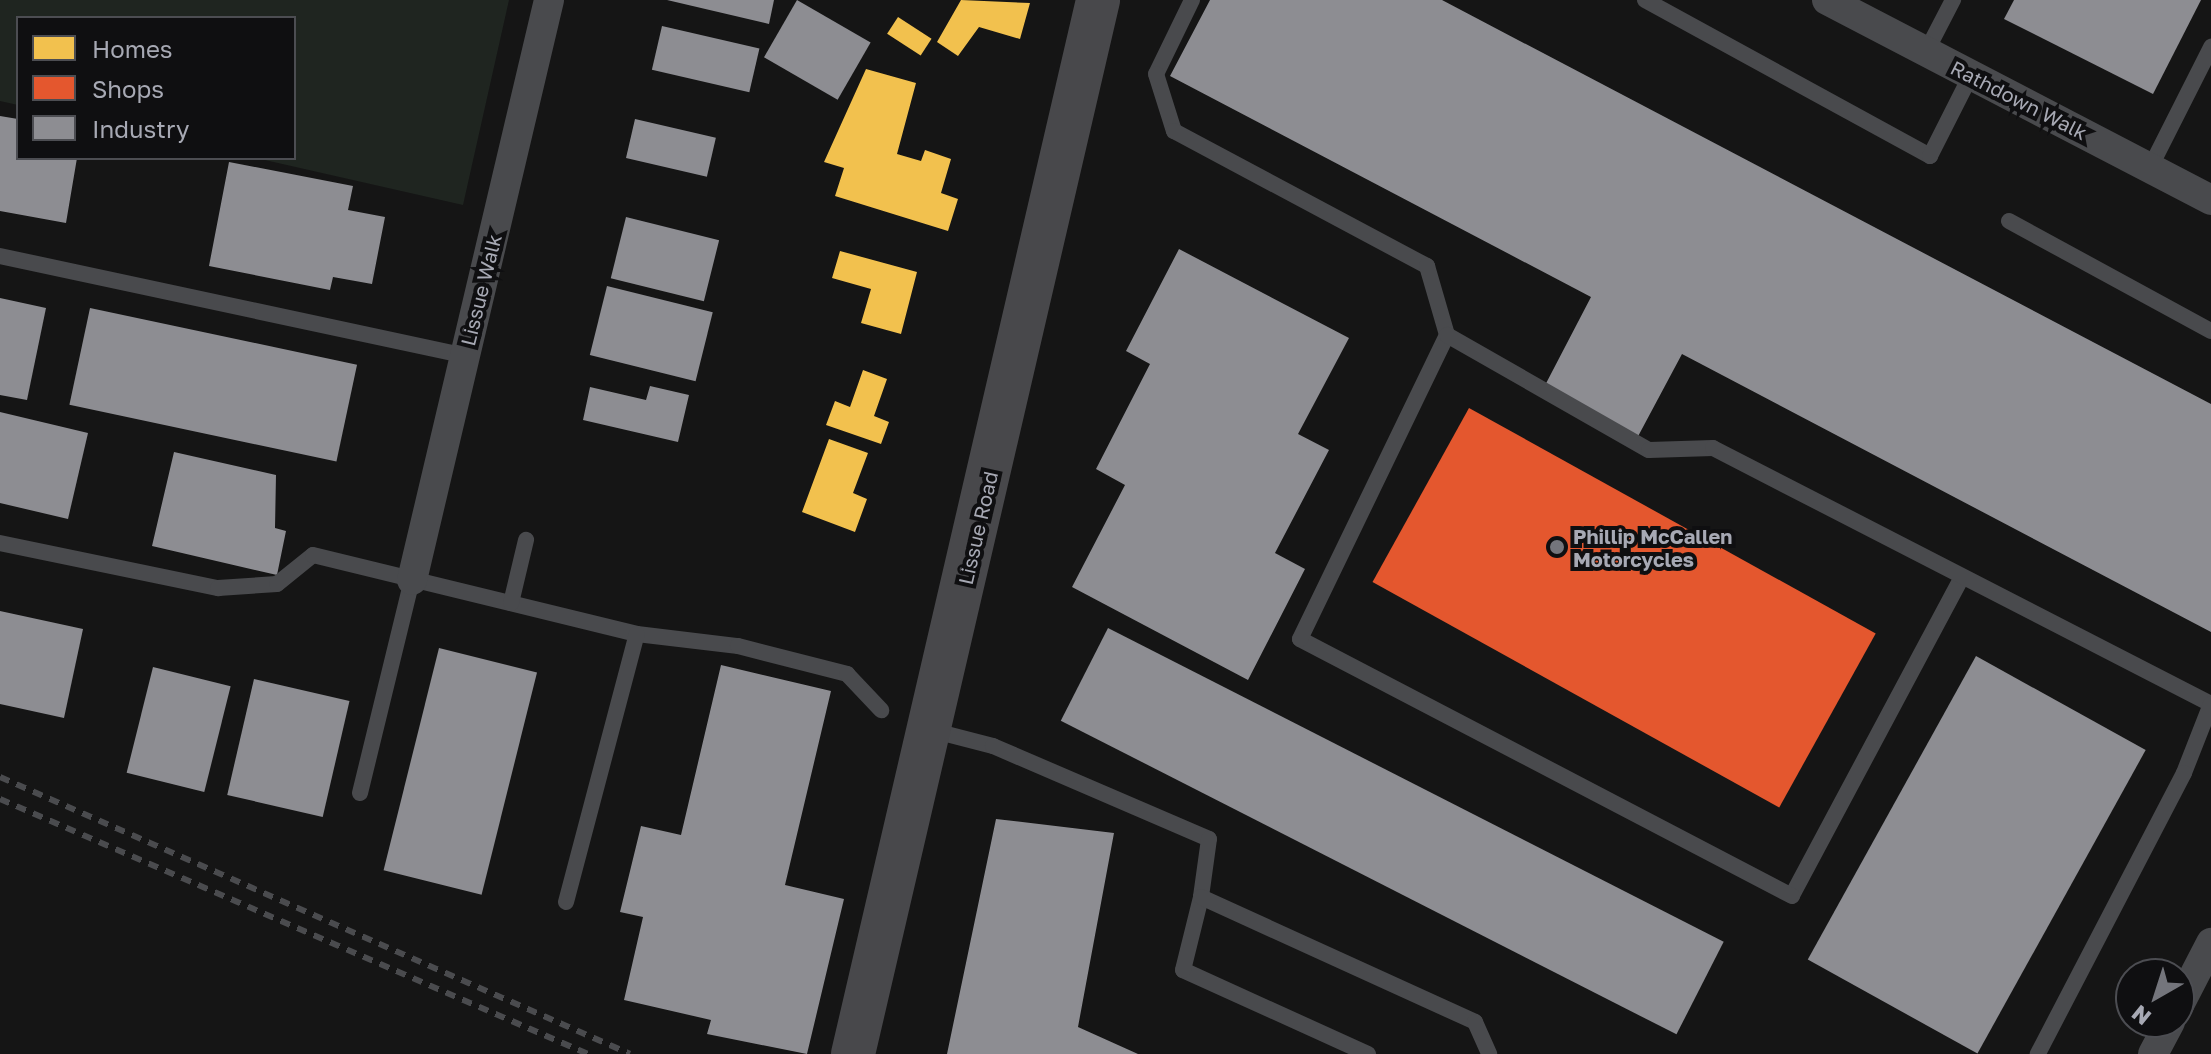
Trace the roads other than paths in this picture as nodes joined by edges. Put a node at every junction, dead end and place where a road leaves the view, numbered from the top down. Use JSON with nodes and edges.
{"nodes":[{"id":1,"x":549,"y":0,"type":"edge"},
{"id":2,"x":1098,"y":0,"type":"edge"},
{"id":3,"x":1192,"y":0,"type":"edge"},
{"id":4,"x":1645,"y":0,"type":"edge"},
{"id":5,"x":1827,"y":0,"type":"edge"},
{"id":6,"x":1953,"y":0,"type":"edge"},
{"id":7,"x":2211,"y":47,"type":"edge"},
{"id":8,"x":1926,"y":52,"type":"junction"},
{"id":9,"x":1971,"y":75,"type":"junction"},
{"id":10,"x":2204,"y":80,"type":"edge"},
{"id":11,"x":2150,"y":168,"type":"junction"},
{"id":12,"x":2211,"y":200,"type":"edge"},
{"id":13,"x":2009,"y":221,"type":"dead end"},
{"id":14,"x":0,"y":256,"type":"edge"},
{"id":15,"x":2211,"y":331,"type":"edge"},
{"id":16,"x":1447,"y":335,"type":"junction"},
{"id":17,"x":465,"y":356,"type":"junction"},
{"id":18,"x":526,"y":540,"type":"dead end"},
{"id":19,"x":0,"y":543,"type":"edge"},
{"id":20,"x":1962,"y":577,"type":"junction"},
{"id":21,"x":412,"y":580,"type":"junction"},
{"id":22,"x":511,"y":603,"type":"junction"},
{"id":23,"x":637,"y":634,"type":"junction"},
{"id":24,"x":881,"y":710,"type":"dead end"},
{"id":25,"x":931,"y":730,"type":"junction"},
{"id":26,"x":360,"y":793,"type":"dead end"},
{"id":27,"x":1201,"y":897,"type":"junction"},
{"id":28,"x":566,"y":902,"type":"dead end"},
{"id":29,"x":2211,"y":943,"type":"edge"},
{"id":30,"x":2195,"y":974,"type":"edge"},
{"id":31,"x":853,"y":1054,"type":"edge"},
{"id":32,"x":1368,"y":1054,"type":"edge"},
{"id":33,"x":1489,"y":1054,"type":"edge"},
{"id":34,"x":2038,"y":1054,"type":"edge"}],
"edges":[{"from":1,"to":17,"type":"street","name":"Lissue Walk"},
{"from":2,"to":25,"type":"street","name":"Lissue Road"},
{"from":3,"to":16,"type":"lane"},
{"from":4,"to":9,"type":"lane"},
{"from":5,"to":8,"type":"street","name":"Rathdown Walk"},
{"from":6,"to":8,"type":"lane"},
{"from":7,"to":10,"type":"lane"},
{"from":8,"to":9,"type":"street","name":"Rathdown Walk"},
{"from":9,"to":11,"type":"street","name":"Rathdown Walk"},
{"from":10,"to":11,"type":"lane"},
{"from":11,"to":12,"type":"street","name":"Rathdown Walk"},
{"from":13,"to":15,"type":"lane"},
{"from":14,"to":17,"type":"lane"},
{"from":16,"to":20,"type":"lane"},
{"from":16,"to":20,"type":"lane"},
{"from":17,"to":21,"type":"street","name":"Lissue Walk"},
{"from":18,"to":22,"type":"lane"},
{"from":19,"to":21,"type":"lane"},
{"from":20,"to":34,"type":"lane"},
{"from":21,"to":22,"type":"lane"},
{"from":21,"to":26,"type":"lane"},
{"from":22,"to":23,"type":"lane"},
{"from":23,"to":24,"type":"lane"},
{"from":23,"to":28,"type":"lane"},
{"from":25,"to":27,"type":"lane"},
{"from":25,"to":31,"type":"street","name":"Lissue Road"},
{"from":27,"to":32,"type":"lane"},
{"from":27,"to":33,"type":"lane"},
{"from":29,"to":30,"type":"street"}]}
